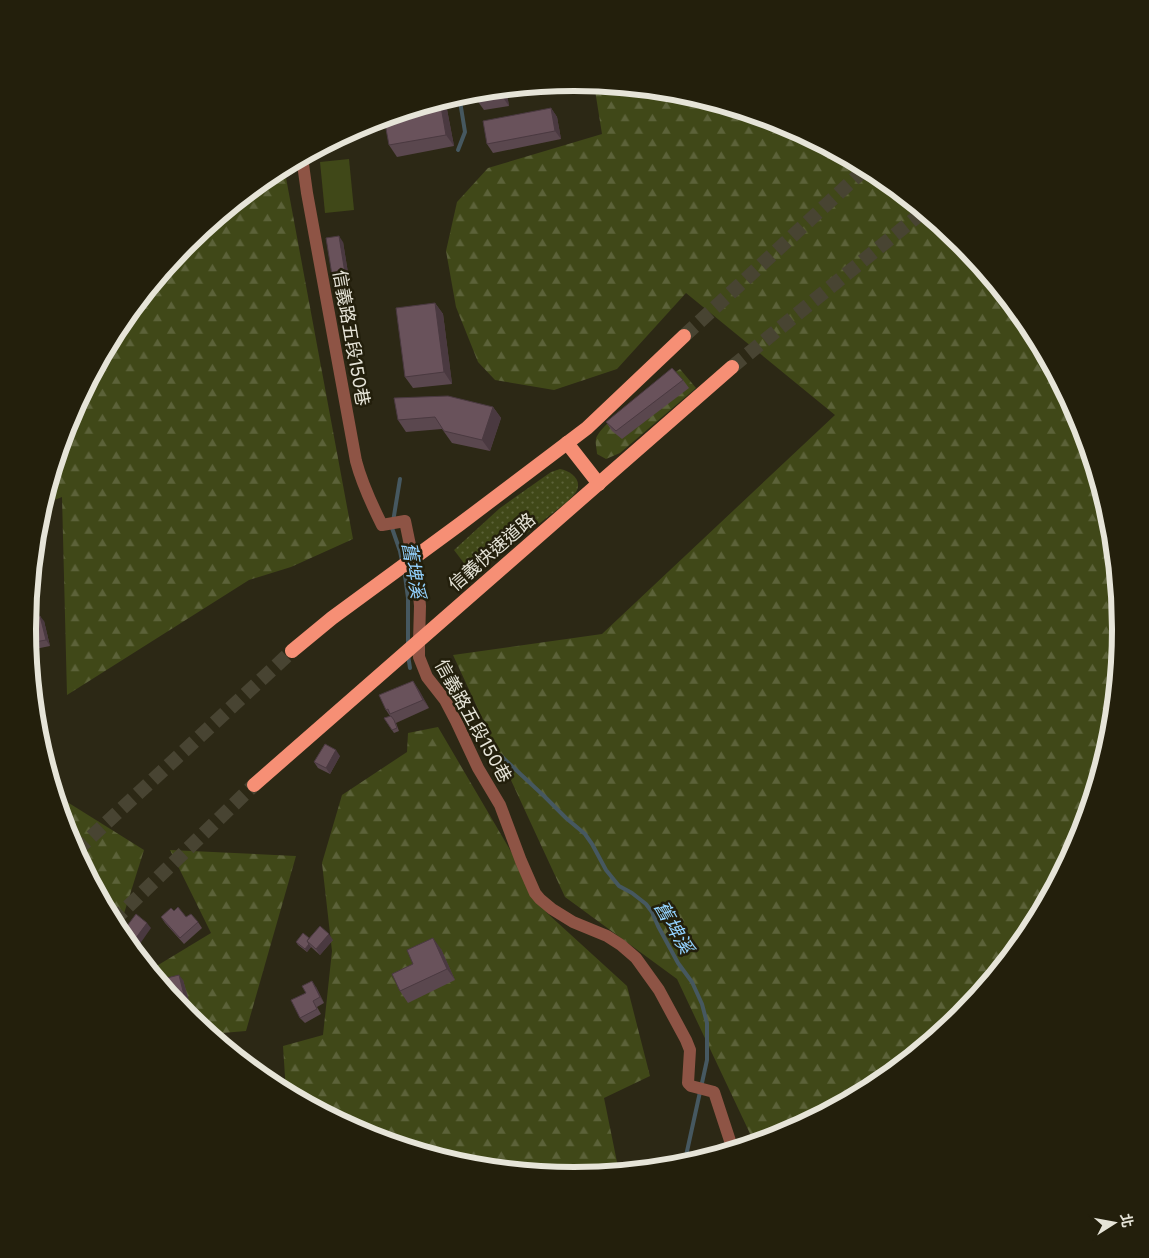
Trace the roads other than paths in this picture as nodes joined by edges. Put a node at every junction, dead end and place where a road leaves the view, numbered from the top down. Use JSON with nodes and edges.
{"nodes":[{"id":1,"x":303,"y":164,"type":"edge"},
{"id":2,"x":684,"y":336,"type":"tunnel mouth"},
{"id":3,"x":732,"y":367,"type":"tunnel mouth"},
{"id":4,"x":567,"y":443,"type":"junction"},
{"id":5,"x":599,"y":484,"type":"junction"},
{"id":6,"x":292,"y":651,"type":"tunnel mouth"},
{"id":7,"x":254,"y":785,"type":"tunnel mouth"},
{"id":8,"x":731,"y":1144,"type":"edge"}],
"edges":[{"from":1,"to":8,"type":"street","name":"信義路五段150巷"},
{"from":2,"to":4,"type":"highway"},
{"from":3,"to":5,"type":"highway","name":"信義快速道路"},
{"from":4,"to":5,"type":"highway"},
{"from":4,"to":6,"type":"highway"},
{"from":5,"to":7,"type":"highway","name":"信義快速道路"}]}
